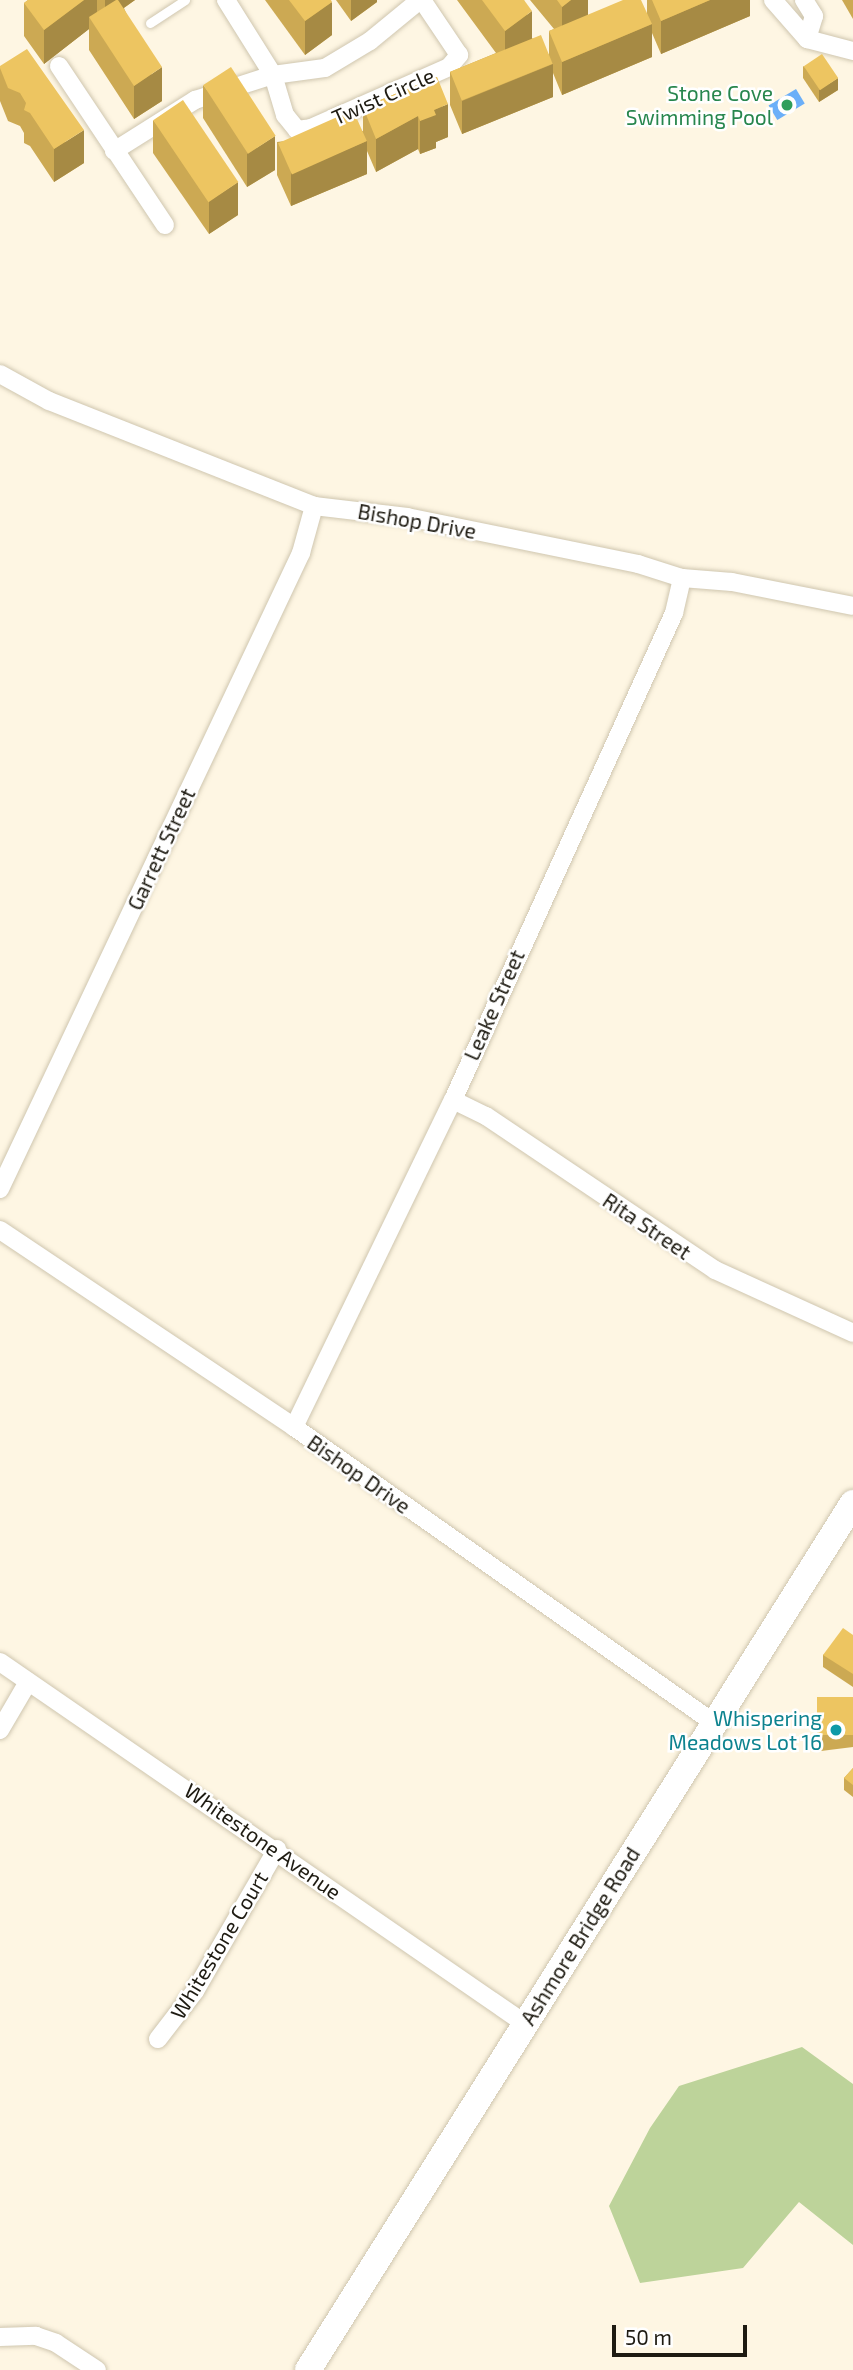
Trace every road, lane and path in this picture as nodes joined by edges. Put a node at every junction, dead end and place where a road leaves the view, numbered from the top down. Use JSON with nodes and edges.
{"nodes":[{"id":1,"x":185,"y":0,"type":"edge"},
{"id":2,"x":226,"y":0,"type":"edge"},
{"id":3,"x":421,"y":0,"type":"edge"},
{"id":4,"x":773,"y":0,"type":"edge"},
{"id":5,"x":804,"y":0,"type":"edge"},
{"id":6,"x":150,"y":23,"type":"dead end"},
{"id":7,"x":807,"y":38,"type":"junction"},
{"id":8,"x":853,"y":51,"type":"edge"},
{"id":9,"x":59,"y":66,"type":"dead end"},
{"id":10,"x":273,"y":75,"type":"junction"},
{"id":11,"x":114,"y":151,"type":"junction"},
{"id":12,"x":165,"y":225,"type":"dead end"},
{"id":13,"x":0,"y":374,"type":"edge"},
{"id":14,"x":314,"y":506,"type":"junction"},
{"id":15,"x":682,"y":578,"type":"junction"},
{"id":16,"x":853,"y":606,"type":"edge"},
{"id":17,"x":453,"y":1100,"type":"junction"},
{"id":18,"x":0,"y":1189,"type":"edge"},
{"id":19,"x":0,"y":1230,"type":"edge"},
{"id":20,"x":853,"y":1333,"type":"edge"},
{"id":21,"x":294,"y":1427,"type":"junction"},
{"id":22,"x":853,"y":1503,"type":"edge"},
{"id":23,"x":0,"y":1662,"type":"edge"},
{"id":24,"x":28,"y":1682,"type":"junction"},
{"id":25,"x":714,"y":1723,"type":"junction"},
{"id":26,"x":0,"y":1730,"type":"edge"},
{"id":27,"x":277,"y":1849,"type":"junction"},
{"id":28,"x":524,"y":2023,"type":"junction"},
{"id":29,"x":158,"y":2039,"type":"dead end"},
{"id":30,"x":0,"y":2337,"type":"edge"},
{"id":31,"x":97,"y":2370,"type":"edge"},
{"id":32,"x":308,"y":2370,"type":"edge"}],
"edges":[{"from":1,"to":6,"type":"lane"},
{"from":2,"to":10,"type":"street"},
{"from":3,"to":10,"type":"street"},
{"from":3,"to":10,"type":"street","name":"Twist Circle"},
{"from":4,"to":7,"type":"street"},
{"from":5,"to":7,"type":"street"},
{"from":7,"to":8,"type":"street"},
{"from":9,"to":11,"type":"street"},
{"from":10,"to":11,"type":"street"},
{"from":11,"to":12,"type":"street"},
{"from":13,"to":14,"type":"street","name":"Bishop Drive"},
{"from":14,"to":15,"type":"street","name":"Bishop Drive"},
{"from":14,"to":18,"type":"street","name":"Garrett Street"},
{"from":15,"to":16,"type":"street","name":"Bishop Drive"},
{"from":15,"to":17,"type":"street","name":"Leake Street"},
{"from":17,"to":20,"type":"street","name":"Rita Street"},
{"from":17,"to":21,"type":"street","name":"Leake Street"},
{"from":19,"to":21,"type":"street","name":"Bishop Drive"},
{"from":21,"to":25,"type":"street","name":"Bishop Drive"},
{"from":22,"to":25,"type":"main road","name":"Ashmore Bridge Road"},
{"from":23,"to":24,"type":"street","name":"Whitestone Avenue"},
{"from":24,"to":26,"type":"street"},
{"from":24,"to":27,"type":"street","name":"Whitestone Avenue"},
{"from":25,"to":28,"type":"main road","name":"Ashmore Bridge Road"},
{"from":27,"to":28,"type":"street","name":"Whitestone Avenue"},
{"from":27,"to":29,"type":"street","name":"Whitestone Court"},
{"from":28,"to":32,"type":"main road","name":"Ashmore Bridge Road"},
{"from":30,"to":31,"type":"street"}]}
